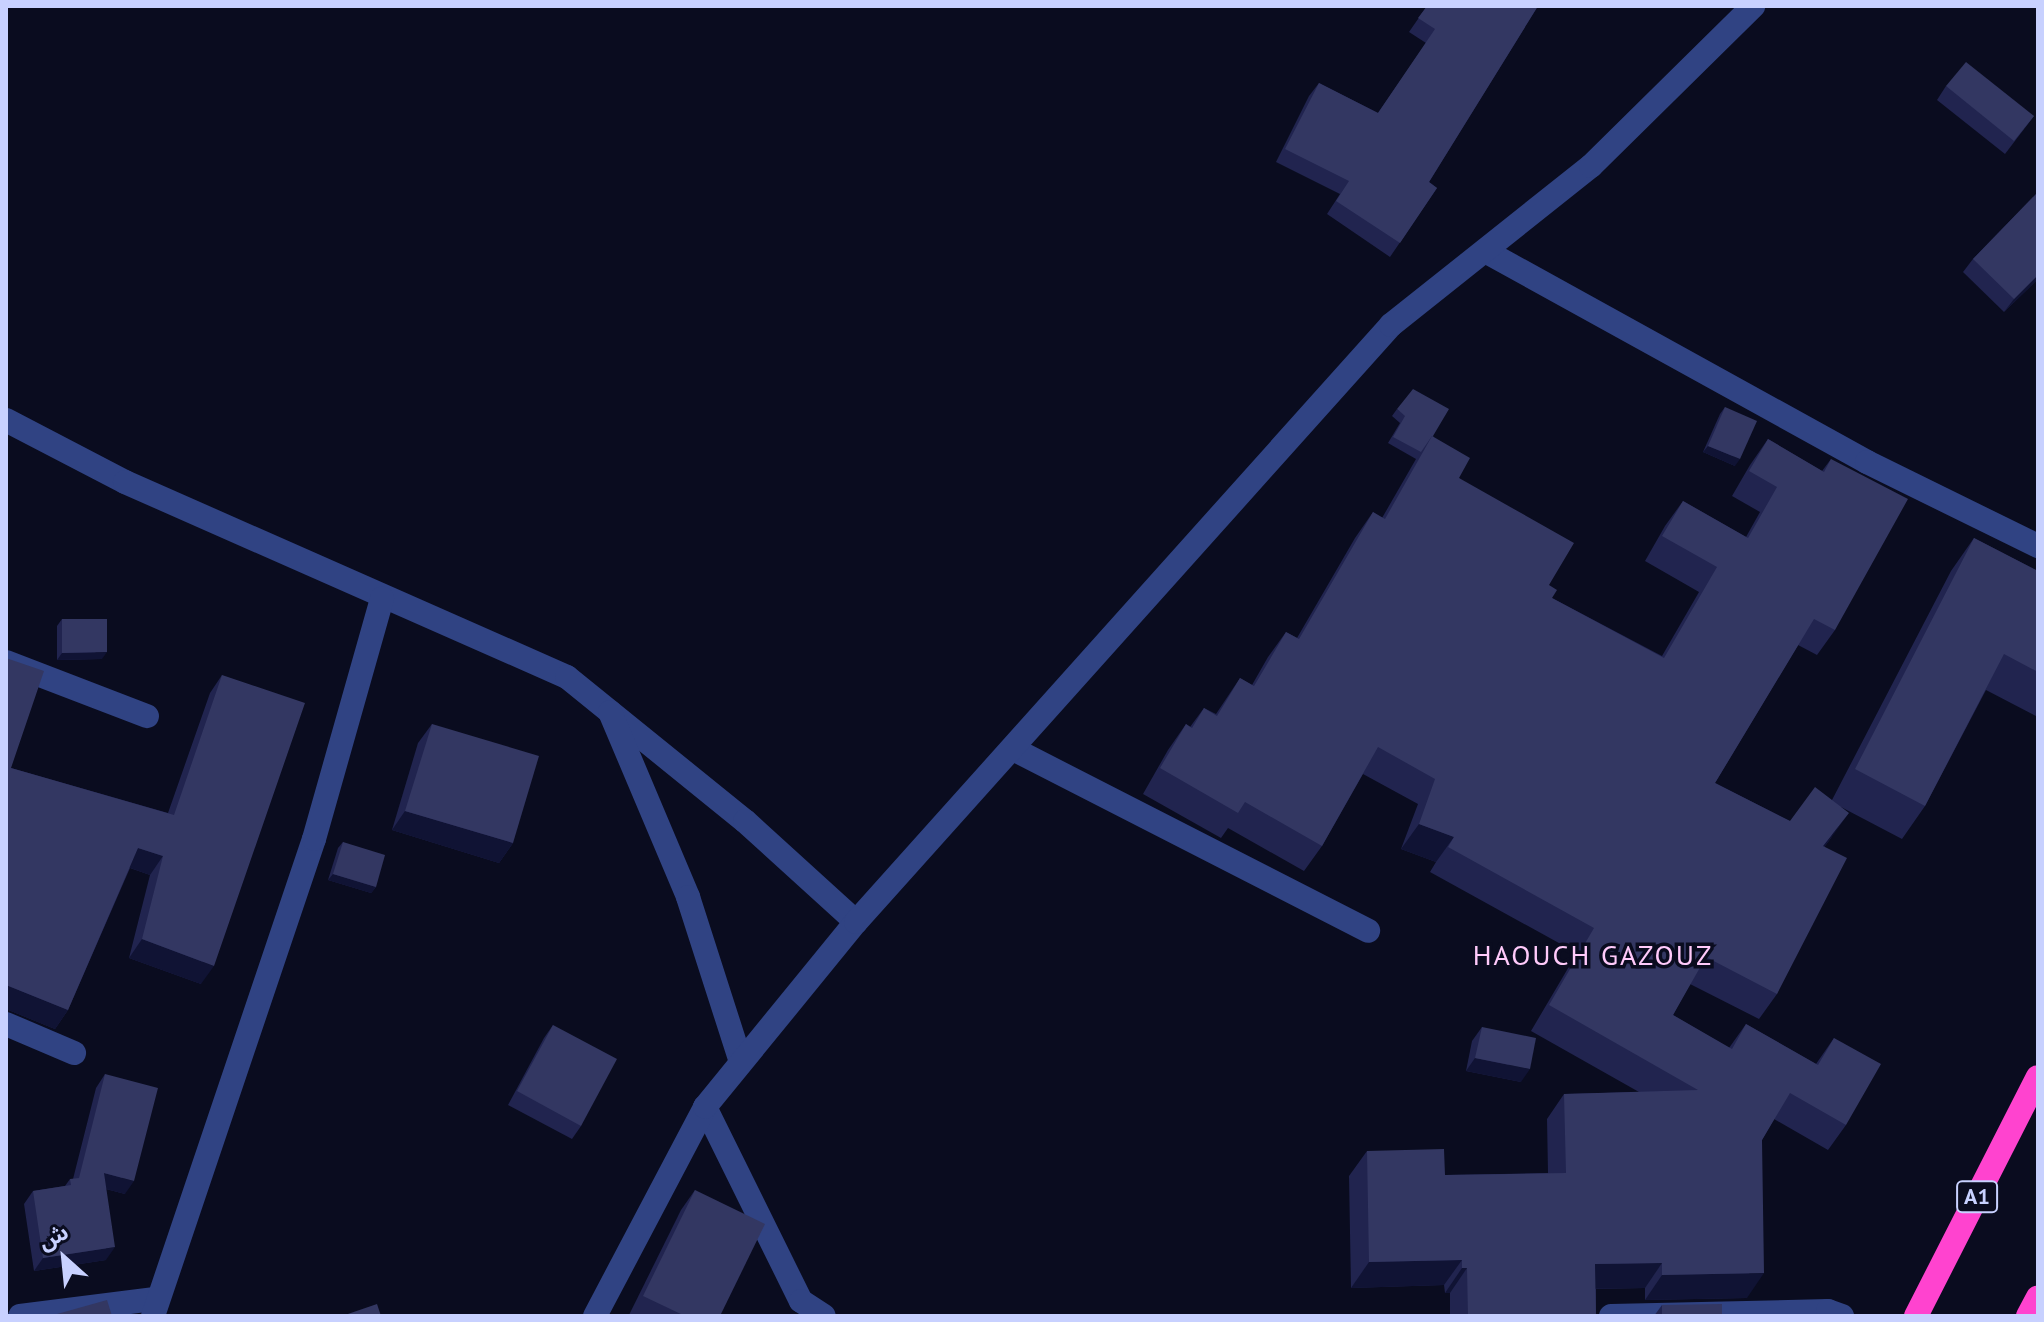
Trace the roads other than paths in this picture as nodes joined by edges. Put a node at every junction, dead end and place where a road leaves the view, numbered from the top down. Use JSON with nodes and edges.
{"nodes":[{"id":1,"x":1753,"y":6,"type":"edge"},
{"id":2,"x":1485,"y":251,"type":"junction"},
{"id":3,"x":6,"y":420,"type":"edge"},
{"id":4,"x":2038,"y":546,"type":"edge"},
{"id":5,"x":382,"y":598,"type":"junction"},
{"id":6,"x":6,"y":662,"type":"edge"},
{"id":7,"x":609,"y":710,"type":"junction"},
{"id":8,"x":147,"y":716,"type":"dead end"},
{"id":9,"x":1013,"y":749,"type":"junction"},
{"id":10,"x":856,"y":922,"type":"junction"},
{"id":11,"x":1368,"y":931,"type":"dead end"},
{"id":12,"x":6,"y":1024,"type":"edge"},
{"id":13,"x":74,"y":1053,"type":"dead end"},
{"id":14,"x":740,"y":1059,"type":"junction"},
{"id":15,"x":2038,"y":1077,"type":"edge"},
{"id":16,"x":705,"y":1107,"type":"junction"},
{"id":17,"x":2038,"y":1297,"type":"edge"},
{"id":18,"x":154,"y":1308,"type":"edge"},
{"id":19,"x":20,"y":1316,"type":"edge"},
{"id":20,"x":595,"y":1316,"type":"edge"},
{"id":21,"x":824,"y":1316,"type":"edge"},
{"id":22,"x":1611,"y":1316,"type":"edge"},
{"id":23,"x":1842,"y":1316,"type":"edge"},
{"id":24,"x":1916,"y":1316,"type":"edge"},
{"id":25,"x":2028,"y":1316,"type":"edge"}],
"edges":[{"from":1,"to":2,"type":"street"},
{"from":2,"to":4,"type":"street"},
{"from":2,"to":9,"type":"street"},
{"from":3,"to":5,"type":"street"},
{"from":5,"to":7,"type":"street"},
{"from":5,"to":18,"type":"street"},
{"from":6,"to":8,"type":"street"},
{"from":7,"to":10,"type":"street"},
{"from":7,"to":14,"type":"street"},
{"from":9,"to":10,"type":"street"},
{"from":9,"to":11,"type":"street"},
{"from":10,"to":14,"type":"street"},
{"from":12,"to":13,"type":"street"},
{"from":14,"to":16,"type":"street"},
{"from":15,"to":24,"type":"highway","number":"A1"},
{"from":16,"to":20,"type":"street"},
{"from":16,"to":21,"type":"street"},
{"from":17,"to":25,"type":"highway"},
{"from":18,"to":19,"type":"street"},
{"from":22,"to":23,"type":"street"}]}
